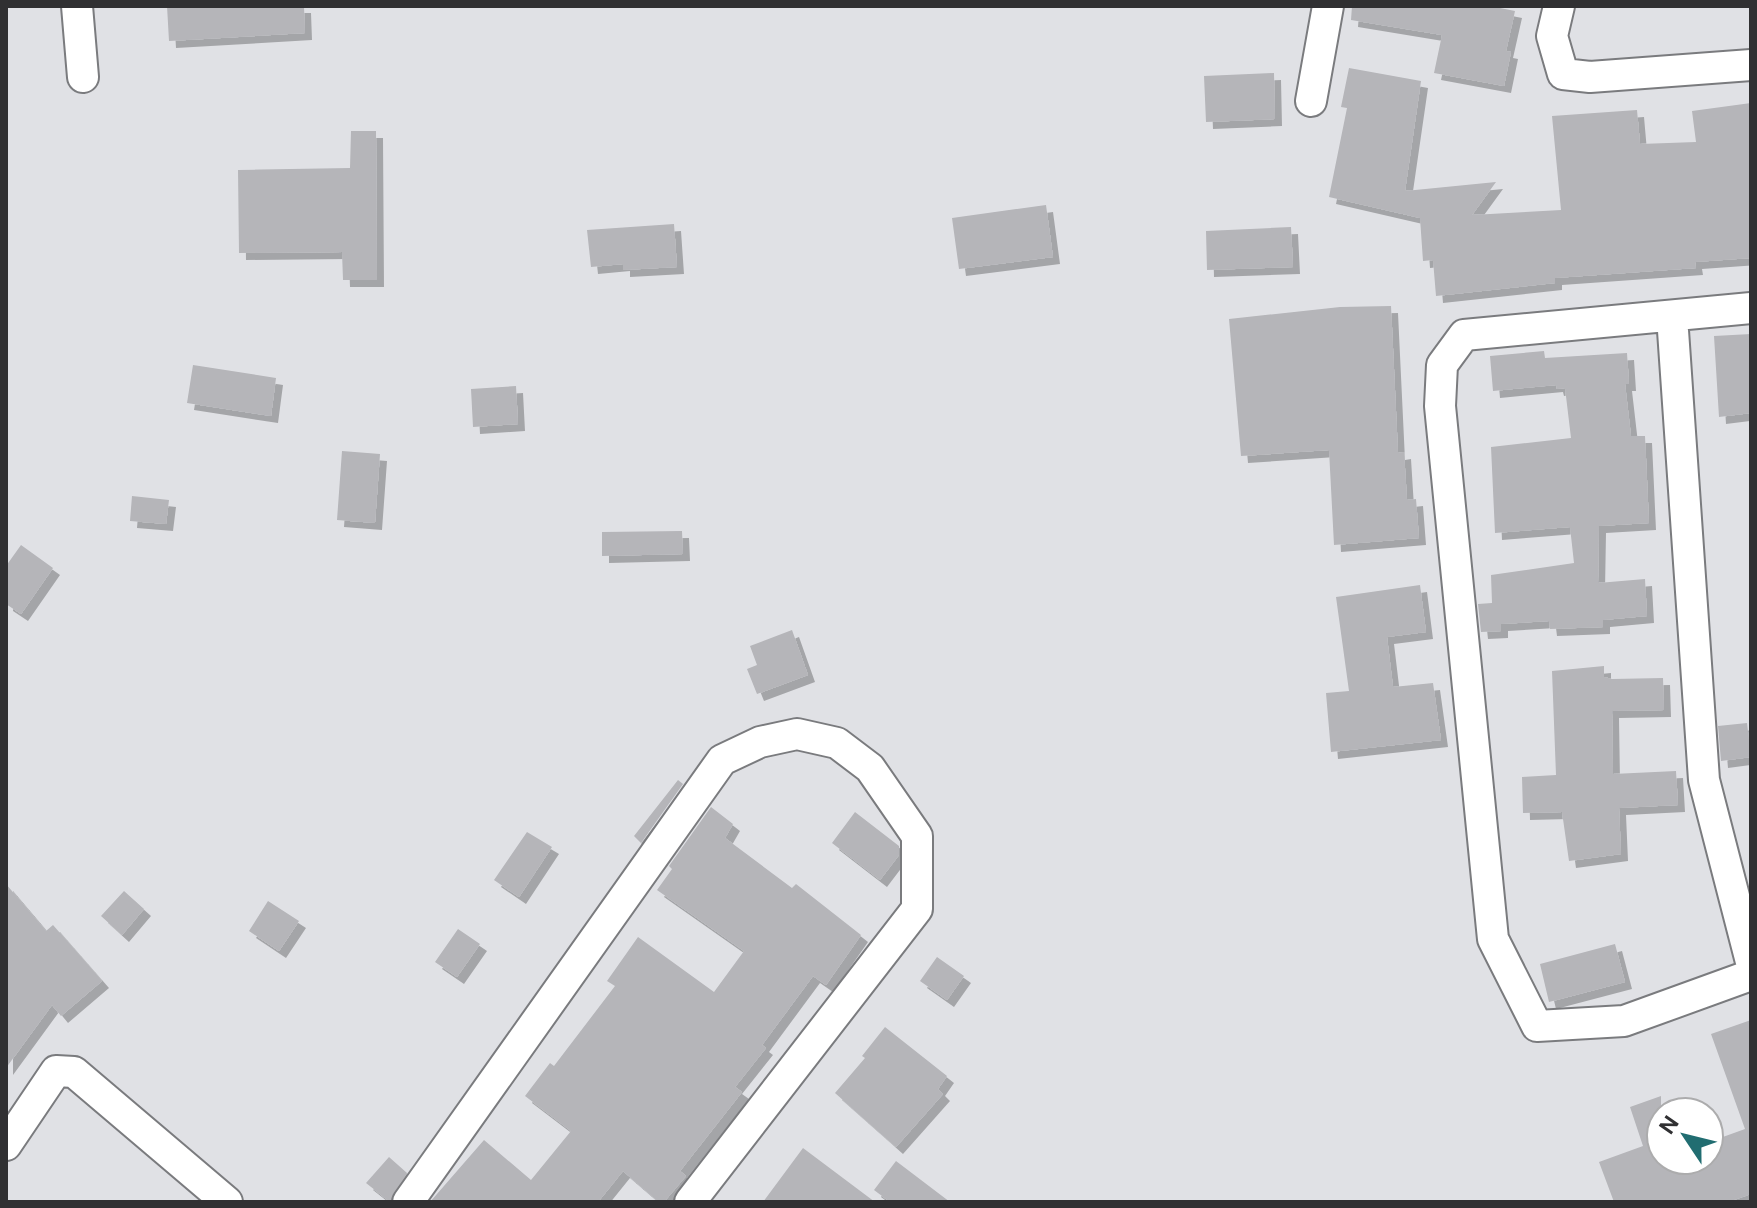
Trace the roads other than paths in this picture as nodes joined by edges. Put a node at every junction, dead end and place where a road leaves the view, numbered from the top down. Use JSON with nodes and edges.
{"nodes":[{"id":1,"x":77,"y":6,"type":"edge"},
{"id":2,"x":1328,"y":6,"type":"edge"},
{"id":3,"x":1559,"y":6,"type":"edge"},
{"id":4,"x":1751,"y":65,"type":"edge"},
{"id":5,"x":83,"y":77,"type":"dead end"},
{"id":6,"x":1311,"y":101,"type":"dead end"},
{"id":7,"x":1751,"y":308,"type":"edge"},
{"id":8,"x":1672,"y":316,"type":"junction"},
{"id":9,"x":1751,"y":962,"type":"edge"},
{"id":10,"x":1751,"y":975,"type":"edge"},
{"id":11,"x":6,"y":1145,"type":"edge"},
{"id":12,"x":227,"y":1202,"type":"edge"},
{"id":13,"x":408,"y":1202,"type":"edge"},
{"id":14,"x":690,"y":1202,"type":"edge"}],
"edges":[{"from":1,"to":5,"type":"street"},
{"from":2,"to":6,"type":"street"},
{"from":3,"to":4,"type":"street"},
{"from":7,"to":8,"type":"street"},
{"from":8,"to":9,"type":"street"},
{"from":8,"to":10,"type":"street"},
{"from":11,"to":12,"type":"street"},
{"from":13,"to":14,"type":"street"}]}
